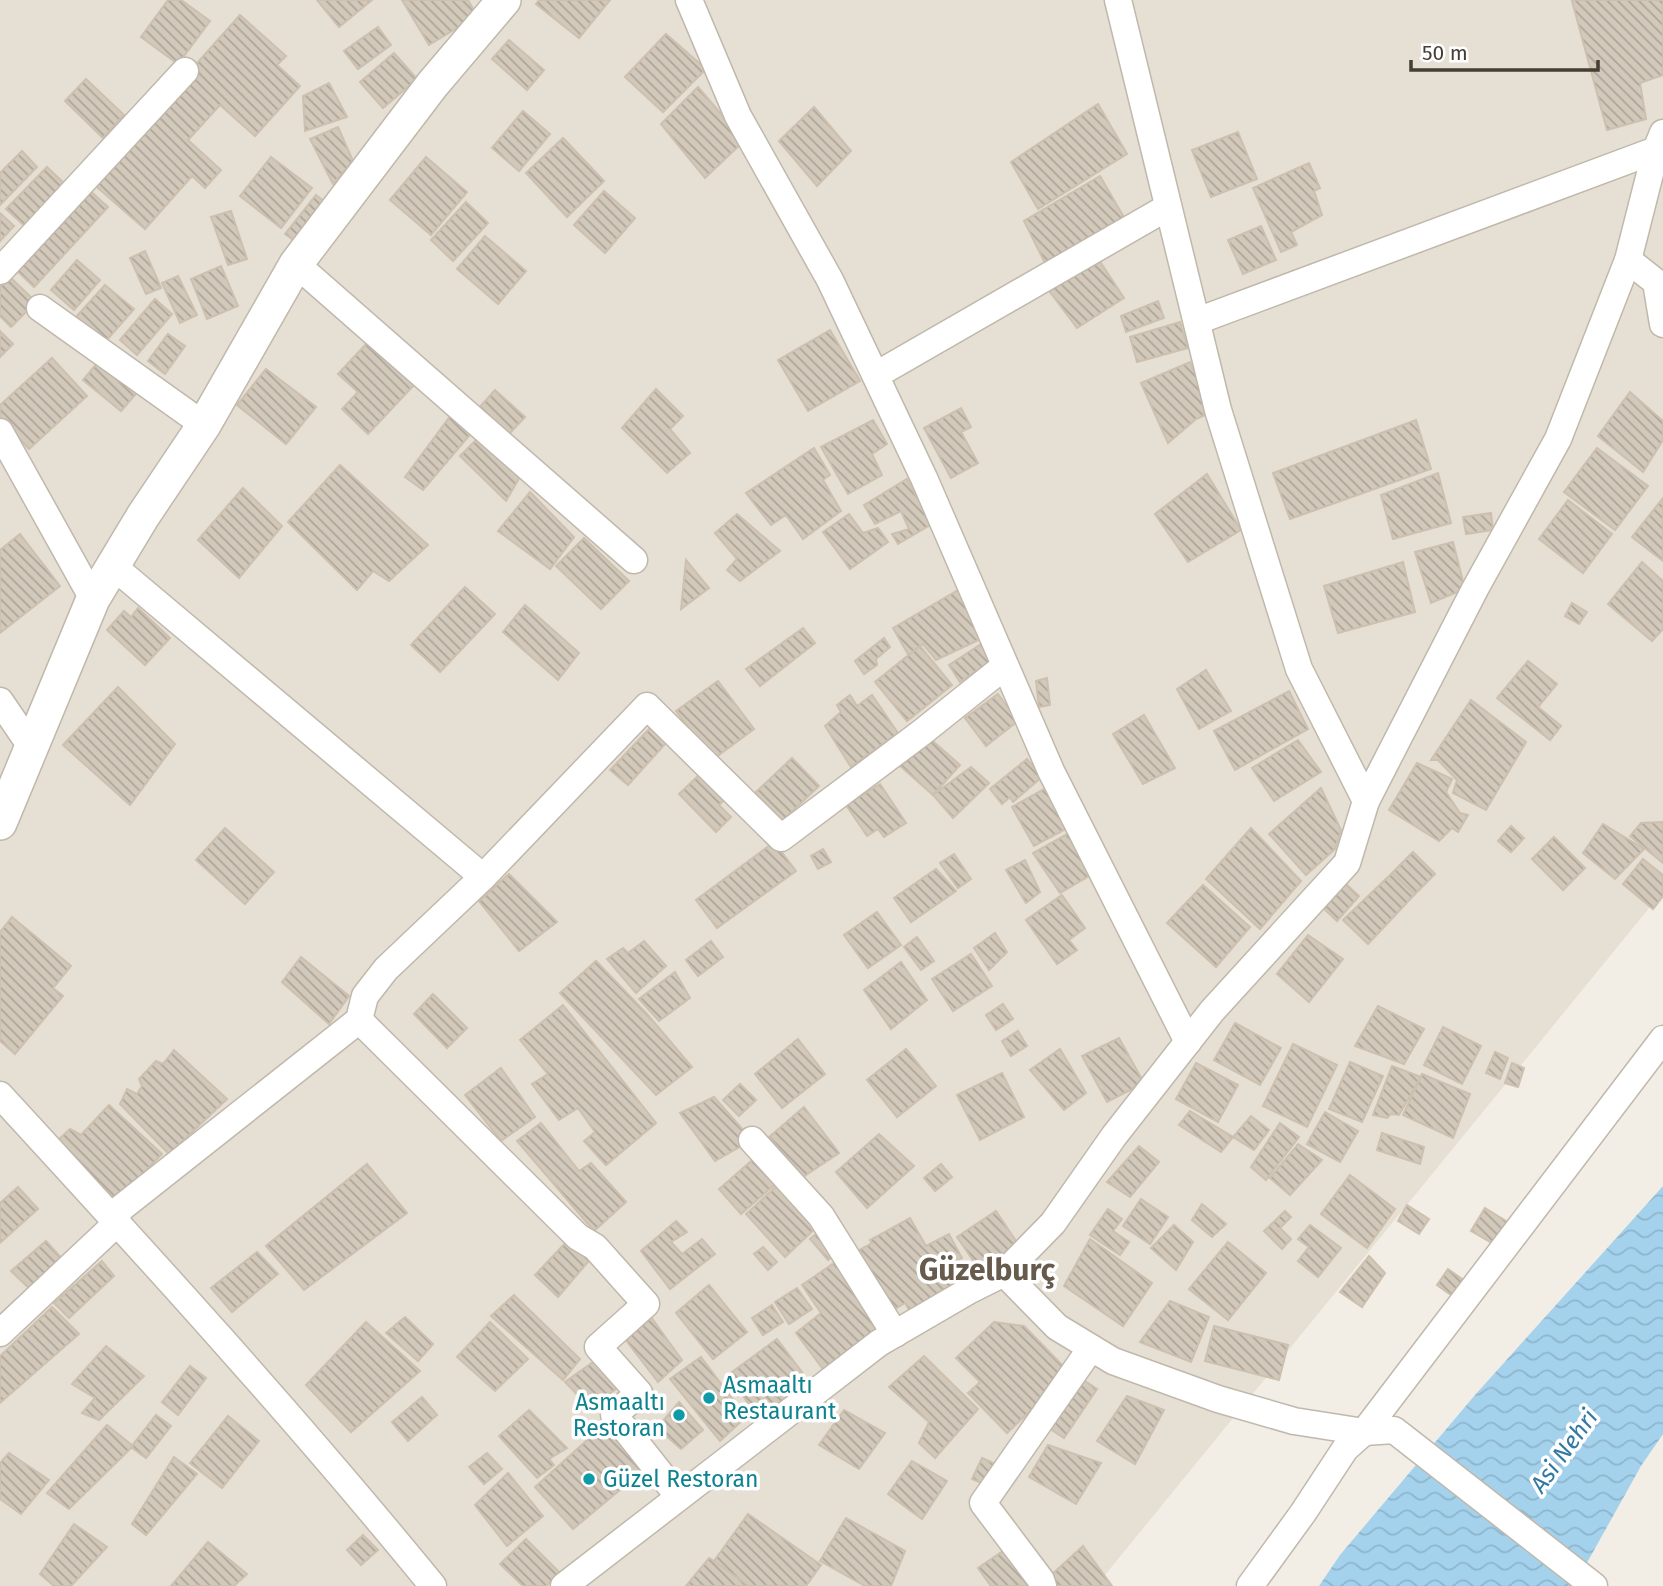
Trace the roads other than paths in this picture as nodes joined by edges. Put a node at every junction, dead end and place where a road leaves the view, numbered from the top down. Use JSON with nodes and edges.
{"nodes":[{"id":1,"x":504,"y":0,"type":"edge"},
{"id":2,"x":689,"y":0,"type":"edge"},
{"id":3,"x":1118,"y":0,"type":"edge"},
{"id":4,"x":185,"y":71,"type":"dead end"},
{"id":5,"x":1660,"y":141,"type":"edge"},
{"id":6,"x":1168,"y":207,"type":"junction"},
{"id":7,"x":1628,"y":260,"type":"junction"},
{"id":8,"x":296,"y":264,"type":"junction"},
{"id":9,"x":0,"y":271,"type":"edge"},
{"id":10,"x":40,"y":308,"type":"dead end"},
{"id":11,"x":1197,"y":321,"type":"junction"},
{"id":12,"x":1663,"y":324,"type":"edge"},
{"id":13,"x":876,"y":376,"type":"junction"},
{"id":14,"x":204,"y":425,"type":"junction"},
{"id":15,"x":0,"y":432,"type":"edge"},
{"id":16,"x":634,"y":560,"type":"dead end"},
{"id":17,"x":113,"y":566,"type":"junction"},
{"id":18,"x":93,"y":599,"type":"junction"},
{"id":19,"x":1004,"y":666,"type":"junction"},
{"id":20,"x":0,"y":701,"type":"edge"},
{"id":21,"x":32,"y":748,"type":"junction"},
{"id":22,"x":1366,"y":801,"type":"junction"},
{"id":23,"x":0,"y":823,"type":"edge"},
{"id":24,"x":483,"y":877,"type":"junction"},
{"id":25,"x":359,"y":1020,"type":"junction"},
{"id":26,"x":1663,"y":1039,"type":"edge"},
{"id":27,"x":1188,"y":1042,"type":"junction"},
{"id":28,"x":0,"y":1095,"type":"edge"},
{"id":29,"x":752,"y":1140,"type":"dead end"},
{"id":30,"x":115,"y":1219,"type":"junction"},
{"id":31,"x":1004,"y":1273,"type":"junction"},
{"id":32,"x":0,"y":1333,"type":"edge"},
{"id":33,"x":895,"y":1334,"type":"junction"},
{"id":34,"x":1091,"y":1348,"type":"junction"},
{"id":35,"x":1364,"y":1432,"type":"junction"},
{"id":36,"x":679,"y":1497,"type":"junction"},
{"id":37,"x":433,"y":1586,"type":"edge"},
{"id":38,"x":564,"y":1586,"type":"edge"},
{"id":39,"x":1042,"y":1586,"type":"edge"},
{"id":40,"x":1250,"y":1586,"type":"edge"},
{"id":41,"x":1594,"y":1586,"type":"edge"}],
"edges":[{"from":1,"to":8,"type":"street"},
{"from":2,"to":13,"type":"street"},
{"from":3,"to":6,"type":"street"},
{"from":4,"to":9,"type":"street"},
{"from":5,"to":7,"type":"street"},
{"from":5,"to":11,"type":"street"},
{"from":6,"to":11,"type":"street"},
{"from":6,"to":13,"type":"street"},
{"from":7,"to":12,"type":"street"},
{"from":7,"to":22,"type":"street"},
{"from":8,"to":14,"type":"street"},
{"from":8,"to":16,"type":"street"},
{"from":10,"to":14,"type":"street"},
{"from":11,"to":22,"type":"street"},
{"from":13,"to":19,"type":"street"},
{"from":14,"to":17,"type":"street"},
{"from":15,"to":18,"type":"street"},
{"from":17,"to":18,"type":"street"},
{"from":17,"to":24,"type":"street"},
{"from":18,"to":21,"type":"street"},
{"from":19,"to":24,"type":"street"},
{"from":19,"to":27,"type":"street"},
{"from":20,"to":21,"type":"street"},
{"from":21,"to":23,"type":"street"},
{"from":22,"to":27,"type":"street"},
{"from":24,"to":25,"type":"street"},
{"from":25,"to":30,"type":"street"},
{"from":25,"to":36,"type":"street"},
{"from":26,"to":35,"type":"street"},
{"from":27,"to":31,"type":"street"},
{"from":28,"to":30,"type":"street"},
{"from":29,"to":33,"type":"street"},
{"from":30,"to":32,"type":"street"},
{"from":30,"to":37,"type":"street"},
{"from":31,"to":33,"type":"street"},
{"from":31,"to":34,"type":"street"},
{"from":33,"to":36,"type":"street"},
{"from":34,"to":35,"type":"street"},
{"from":34,"to":39,"type":"street"},
{"from":35,"to":40,"type":"street"},
{"from":35,"to":41,"type":"street"},
{"from":36,"to":38,"type":"street"}]}
